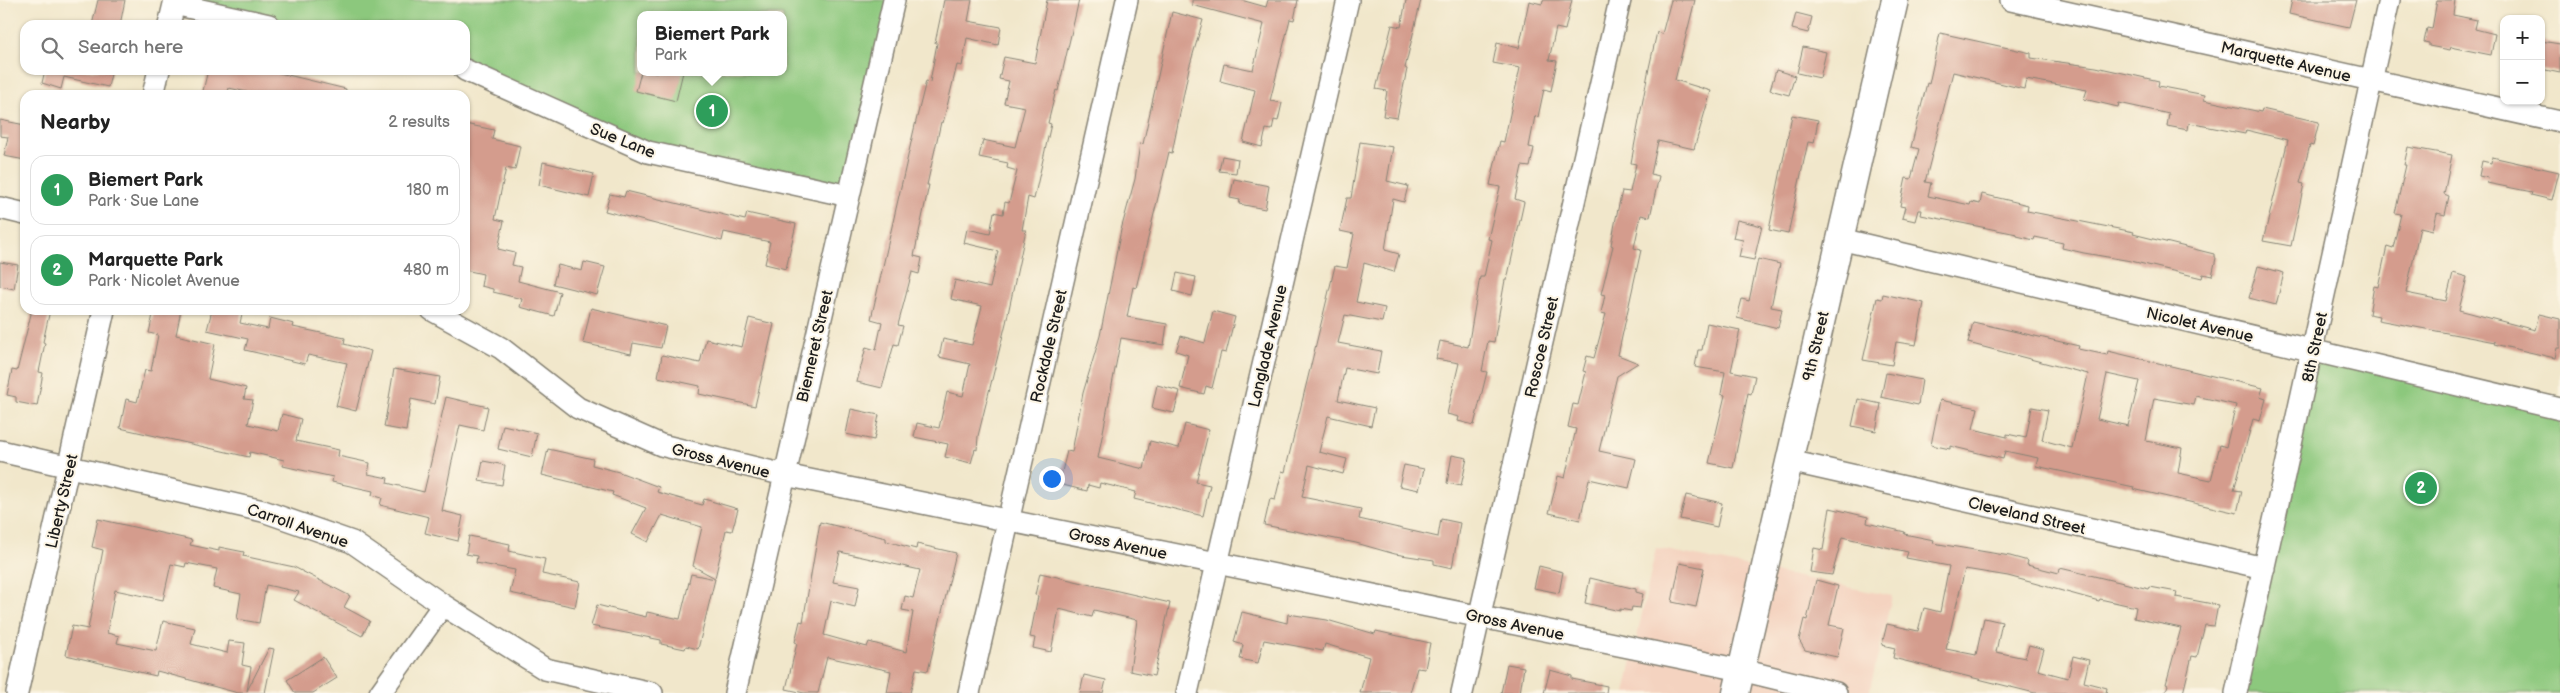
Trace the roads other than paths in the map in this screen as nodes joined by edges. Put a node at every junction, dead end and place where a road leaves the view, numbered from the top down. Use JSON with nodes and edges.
{"nodes":[{"id":1,"x":894,"y":0,"type":"edge"},
{"id":2,"x":1127,"y":0,"type":"edge"},
{"id":3,"x":1348,"y":0,"type":"edge"},
{"id":4,"x":1620,"y":0,"type":"edge"},
{"id":5,"x":1894,"y":0,"type":"edge"},
{"id":6,"x":2011,"y":0,"type":"edge"},
{"id":7,"x":2389,"y":0,"type":"edge"},
{"id":8,"x":174,"y":2,"type":"edge"},
{"id":9,"x":170,"y":20,"type":"edge"},
{"id":10,"x":248,"y":20,"type":"edge"},
{"id":11,"x":470,"y":72,"type":"edge"},
{"id":12,"x":158,"y":75,"type":"edge"},
{"id":13,"x":2371,"y":80,"type":"junction"},
{"id":14,"x":154,"y":90,"type":"edge"},
{"id":15,"x":2560,"y":122,"type":"edge"},
{"id":16,"x":849,"y":196,"type":"junction"},
{"id":17,"x":0,"y":208,"type":"edge"},
{"id":18,"x":20,"y":213,"type":"edge"},
{"id":19,"x":1840,"y":239,"type":"junction"},
{"id":20,"x":103,"y":315,"type":"edge"},
{"id":21,"x":441,"y":315,"type":"edge"},
{"id":22,"x":2313,"y":350,"type":"junction"},
{"id":23,"x":2560,"y":408,"type":"edge"},
{"id":24,"x":0,"y":451,"type":"edge"},
{"id":25,"x":1789,"y":461,"type":"junction"},
{"id":26,"x":68,"y":467,"type":"junction"},
{"id":27,"x":785,"y":475,"type":"junction"},
{"id":28,"x":1008,"y":520,"type":"junction"},
{"id":29,"x":1217,"y":563,"type":"junction"},
{"id":30,"x":2264,"y":568,"type":"junction"},
{"id":31,"x":443,"y":605,"type":"junction"},
{"id":32,"x":1480,"y":616,"type":"junction"},
{"id":33,"x":1738,"y":681,"type":"edge"},
{"id":34,"x":23,"y":692,"type":"edge"},
{"id":35,"x":380,"y":693,"type":"edge"},
{"id":36,"x":652,"y":693,"type":"edge"},
{"id":37,"x":735,"y":693,"type":"edge"},
{"id":38,"x":969,"y":693,"type":"edge"},
{"id":39,"x":1187,"y":693,"type":"edge"},
{"id":40,"x":1462,"y":693,"type":"edge"},
{"id":41,"x":1836,"y":693,"type":"edge"},
{"id":42,"x":2236,"y":693,"type":"edge"}],
"edges":[{"from":1,"to":16,"type":"street","name":"Biemeret Street"},
{"from":2,"to":28,"type":"street","name":"Rockdale Street"},
{"from":3,"to":29,"type":"street","name":"Langlade Avenue"},
{"from":4,"to":32,"type":"street","name":"Roscoe Street"},
{"from":5,"to":19,"type":"street","name":"9th Street"},
{"from":6,"to":13,"type":"street","name":"Marquette Avenue"},
{"from":7,"to":13,"type":"street","name":"8th Street"},
{"from":8,"to":9,"type":"street"},
{"from":8,"to":10,"type":"street"},
{"from":11,"to":16,"type":"street","name":"Sue Lane"},
{"from":12,"to":14,"type":"street"},
{"from":13,"to":15,"type":"street","name":"Marquette Avenue"},
{"from":13,"to":22,"type":"street","name":"8th Street"},
{"from":16,"to":27,"type":"street","name":"Biemeret Street"},
{"from":17,"to":18,"type":"street"},
{"from":19,"to":22,"type":"street","name":"Nicolet Avenue"},
{"from":19,"to":25,"type":"street","name":"9th Street"},
{"from":20,"to":26,"type":"street","name":"Liberty Street"},
{"from":21,"to":27,"type":"street","name":"Gross Avenue"},
{"from":22,"to":23,"type":"street","name":"Nicolet Avenue"},
{"from":22,"to":30,"type":"street","name":"8th Street"},
{"from":24,"to":26,"type":"street","name":"Carroll Avenue"},
{"from":25,"to":30,"type":"street","name":"Cleveland Street"},
{"from":25,"to":33,"type":"street","name":"9th Street"},
{"from":26,"to":31,"type":"street","name":"Carroll Avenue"},
{"from":26,"to":34,"type":"street","name":"Liberty Street"},
{"from":27,"to":28,"type":"street","name":"Gross Avenue"},
{"from":27,"to":37,"type":"street","name":"Biemeret Street"},
{"from":28,"to":29,"type":"street","name":"Gross Avenue"},
{"from":28,"to":38,"type":"street","name":"Rockdale Street"},
{"from":29,"to":32,"type":"street","name":"Gross Avenue"},
{"from":29,"to":39,"type":"street","name":"Langlade Avenue"},
{"from":30,"to":42,"type":"street","name":"8th Street"},
{"from":31,"to":35,"type":"street"},
{"from":31,"to":36,"type":"street","name":"Carroll Avenue"},
{"from":32,"to":33,"type":"street","name":"Gross Avenue"},
{"from":32,"to":40,"type":"street","name":"Roscoe Street"},
{"from":33,"to":41,"type":"street","name":"Gross Avenue"}]}
